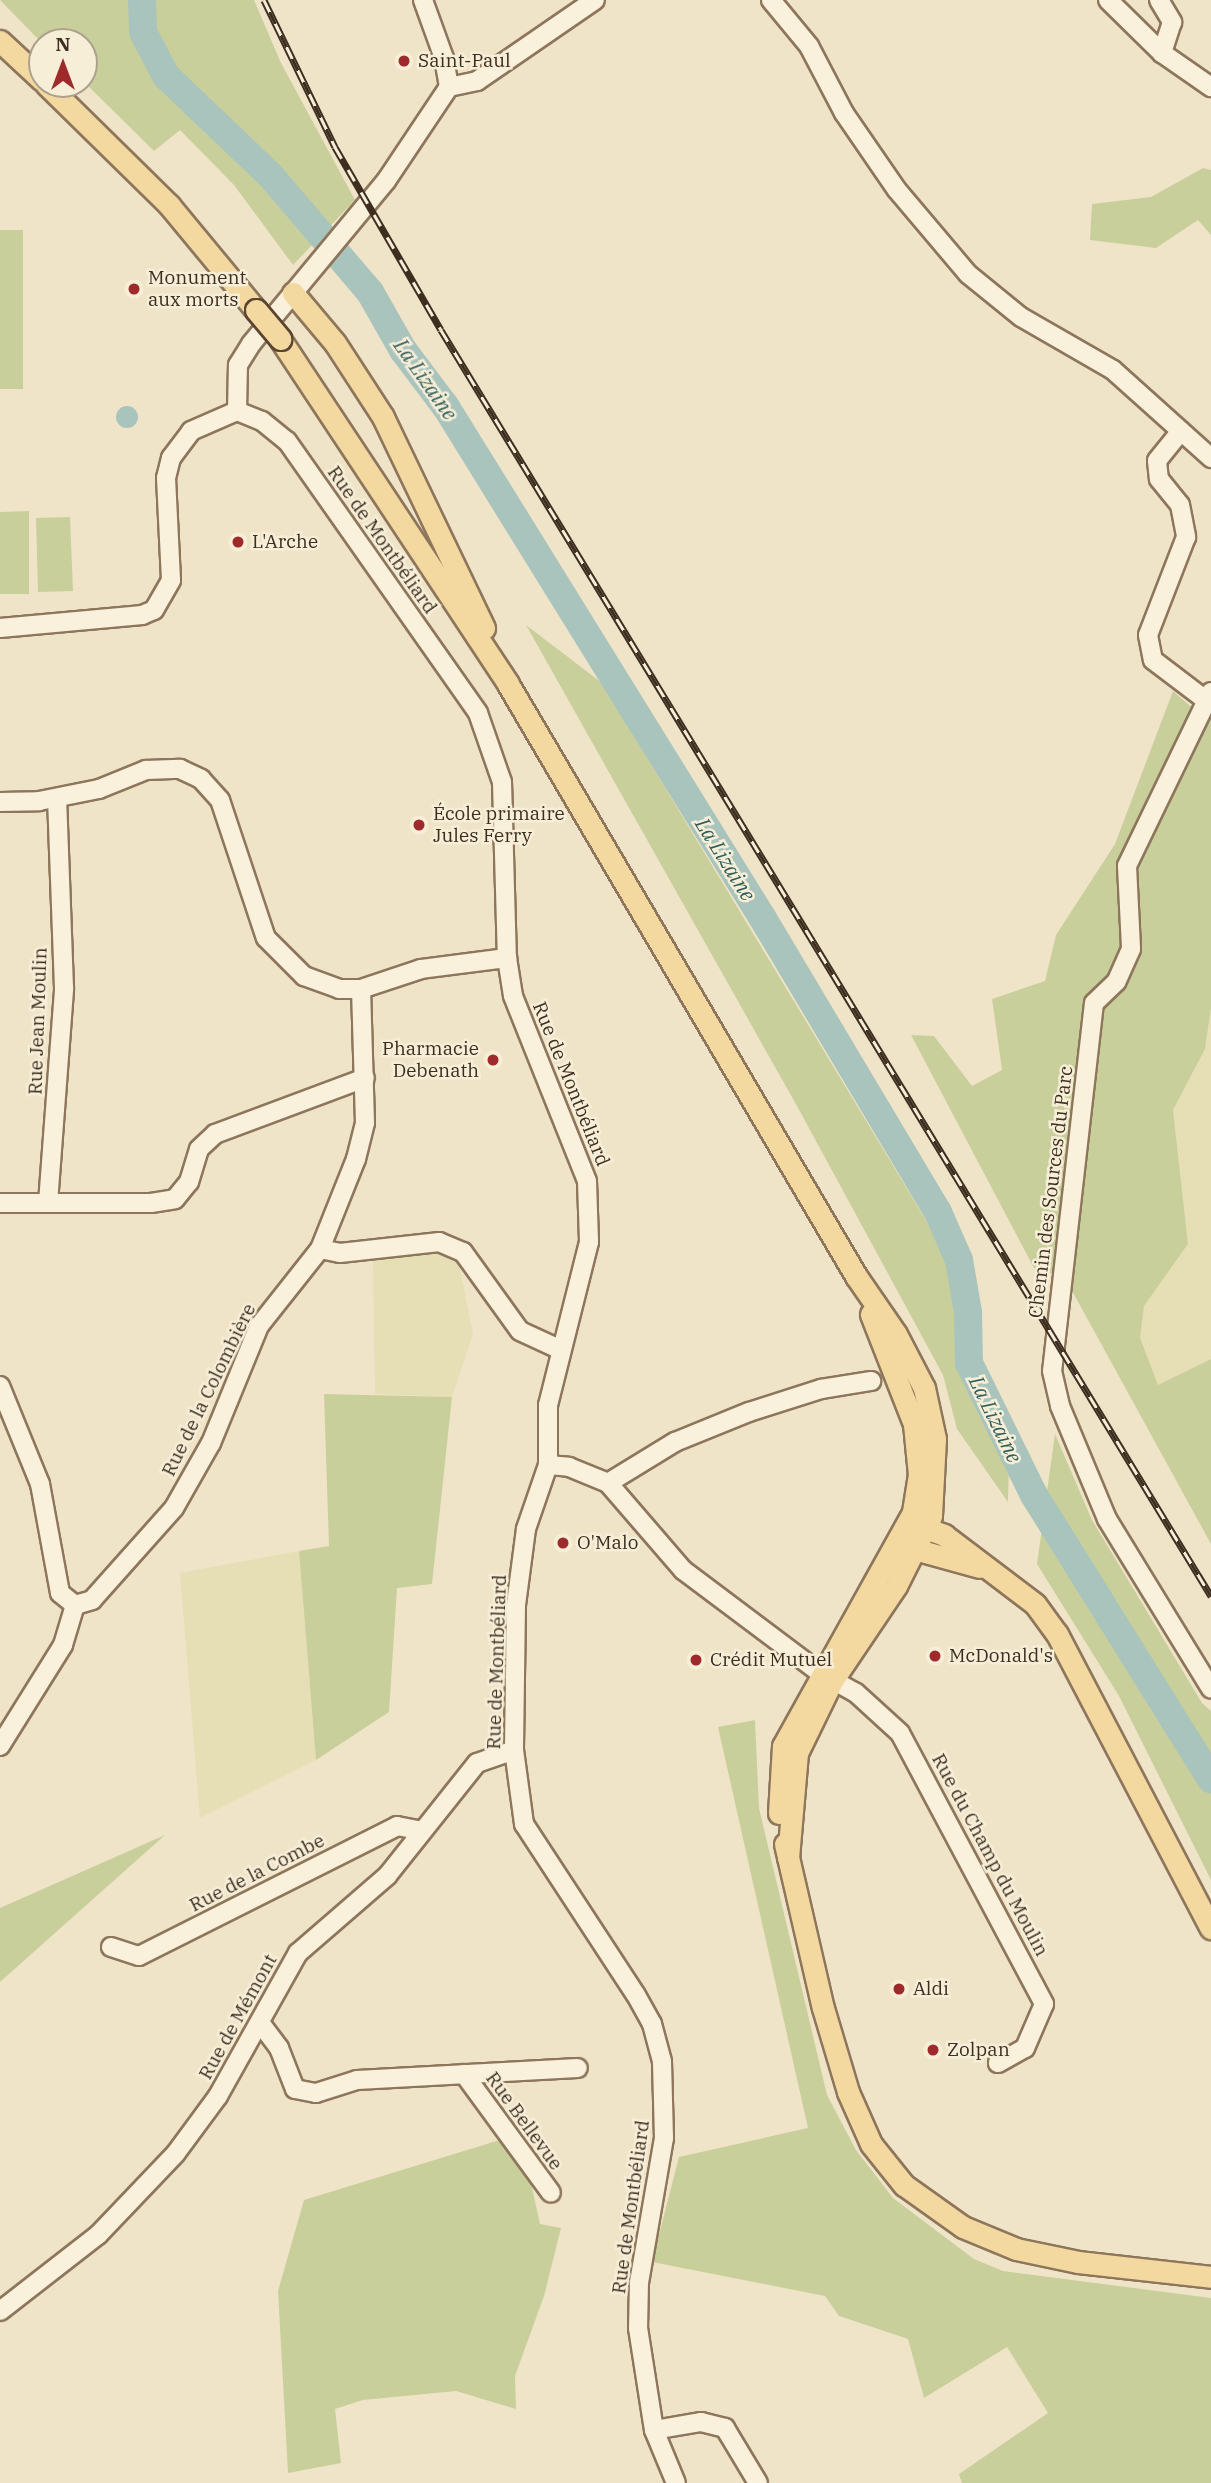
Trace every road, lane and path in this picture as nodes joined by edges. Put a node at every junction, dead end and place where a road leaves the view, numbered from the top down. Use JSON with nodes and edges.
{"nodes":[{"id":1,"x":423,"y":0,"type":"edge"},
{"id":2,"x":595,"y":0,"type":"edge"},
{"id":3,"x":771,"y":0,"type":"edge"},
{"id":4,"x":1108,"y":0,"type":"edge"},
{"id":5,"x":1159,"y":0,"type":"edge"},
{"id":6,"x":0,"y":41,"type":"edge"},
{"id":7,"x":1162,"y":52,"type":"junction"},
{"id":8,"x":28,"y":67,"type":"edge"},
{"id":9,"x":449,"y":87,"type":"junction"},
{"id":10,"x":1211,"y":87,"type":"edge"},
{"id":11,"x":60,"y":98,"type":"edge"},
{"id":12,"x":298,"y":287,"type":"junction"},
{"id":13,"x":237,"y":411,"type":"junction"},
{"id":14,"x":1181,"y":431,"type":"junction"},
{"id":15,"x":1211,"y":458,"type":"edge"},
{"id":16,"x":0,"y":628,"type":"edge"},
{"id":17,"x":508,"y":684,"type":"junction"},
{"id":18,"x":1209,"y":696,"type":"edge"},
{"id":19,"x":57,"y":797,"type":"junction"},
{"id":20,"x":0,"y":802,"type":"edge"},
{"id":21,"x":507,"y":958,"type":"junction"},
{"id":22,"x":361,"y":989,"type":"junction"},
{"id":23,"x":365,"y":1079,"type":"junction"},
{"id":24,"x":0,"y":1203,"type":"edge"},
{"id":25,"x":48,"y":1203,"type":"junction"},
{"id":26,"x":320,"y":1248,"type":"junction"},
{"id":27,"x":559,"y":1349,"type":"junction"},
{"id":28,"x":872,"y":1381,"type":"dead end"},
{"id":29,"x":0,"y":1386,"type":"edge"},
{"id":30,"x":548,"y":1465,"type":"junction"},
{"id":31,"x":608,"y":1483,"type":"junction"},
{"id":32,"x":918,"y":1525,"type":"junction"},
{"id":33,"x":906,"y":1548,"type":"junction"},
{"id":34,"x":985,"y":1569,"type":"junction"},
{"id":35,"x":75,"y":1605,"type":"junction"},
{"id":36,"x":826,"y":1677,"type":"junction"},
{"id":37,"x":1211,"y":1689,"type":"edge"},
{"id":38,"x":0,"y":1746,"type":"edge"},
{"id":39,"x":514,"y":1750,"type":"junction"},
{"id":40,"x":422,"y":1831,"type":"junction"},
{"id":41,"x":1211,"y":1928,"type":"edge"},
{"id":42,"x":111,"y":1947,"type":"dead end"},
{"id":43,"x":261,"y":2024,"type":"junction"},
{"id":44,"x":998,"y":2063,"type":"dead end"},
{"id":45,"x":578,"y":2068,"type":"dead end"},
{"id":46,"x":464,"y":2074,"type":"junction"},
{"id":47,"x":551,"y":2193,"type":"dead end"},
{"id":48,"x":1211,"y":2277,"type":"edge"},
{"id":49,"x":0,"y":2311,"type":"edge"},
{"id":50,"x":654,"y":2430,"type":"junction"},
{"id":51,"x":676,"y":2483,"type":"edge"},
{"id":52,"x":758,"y":2483,"type":"edge"}],
"edges":[{"from":1,"to":9,"type":"street"},
{"from":2,"to":9,"type":"street"},
{"from":3,"to":14,"type":"street"},
{"from":4,"to":7,"type":"street"},
{"from":5,"to":7,"type":"street"},
{"from":6,"to":8,"type":"main road"},
{"from":7,"to":10,"type":"street"},
{"from":9,"to":12,"type":"street"},
{"from":11,"to":17,"type":"main road","bridge":true},
{"from":12,"to":13,"type":"street"},
{"from":12,"to":17,"type":"main road"},
{"from":13,"to":16,"type":"street"},
{"from":13,"to":21,"type":"street","name":"Rue de Montbéliard"},
{"from":14,"to":15,"type":"street"},
{"from":14,"to":18,"type":"street"},
{"from":17,"to":32,"type":"main road"},
{"from":18,"to":37,"type":"street","name":"Chemin des Sources du Parc"},
{"from":19,"to":20,"type":"street"},
{"from":19,"to":22,"type":"street"},
{"from":19,"to":25,"type":"street","name":"Rue Jean Moulin"},
{"from":21,"to":22,"type":"street"},
{"from":21,"to":27,"type":"street","name":"Rue de Montbéliard"},
{"from":22,"to":23,"type":"street","name":"Rue de la Colombière"},
{"from":23,"to":25,"type":"street"},
{"from":23,"to":26,"type":"street","name":"Rue de la Colombière"},
{"from":24,"to":25,"type":"street"},
{"from":26,"to":27,"type":"street"},
{"from":26,"to":35,"type":"street","name":"Rue de la Colombière"},
{"from":27,"to":30,"type":"street","name":"Rue de Montbéliard"},
{"from":28,"to":31,"type":"street"},
{"from":29,"to":35,"type":"street"},
{"from":30,"to":31,"type":"street"},
{"from":30,"to":39,"type":"street","name":"Rue de Montbéliard"},
{"from":31,"to":36,"type":"street"},
{"from":32,"to":33,"type":"main road"},
{"from":32,"to":34,"type":"main road"},
{"from":33,"to":34,"type":"main road"},
{"from":33,"to":36,"type":"main road"},
{"from":34,"to":41,"type":"main road"},
{"from":35,"to":38,"type":"street"},
{"from":36,"to":44,"type":"street","name":"Rue du Champ du Moulin"},
{"from":36,"to":48,"type":"main road"},
{"from":39,"to":40,"type":"street","name":"Rue de Mémont"},
{"from":39,"to":50,"type":"street","name":"Rue de Montbéliard"},
{"from":40,"to":42,"type":"street","name":"Rue de la Combe"},
{"from":40,"to":43,"type":"street","name":"Rue de Mémont"},
{"from":43,"to":46,"type":"street","name":"Rue Bellevue"},
{"from":43,"to":49,"type":"street","name":"Rue de Mémont"},
{"from":45,"to":46,"type":"street","name":"Rue Bellevue"},
{"from":46,"to":47,"type":"street","name":"Rue Bellevue"},
{"from":50,"to":51,"type":"street","name":"Rue de Montbéliard"},
{"from":50,"to":52,"type":"street"}]}
